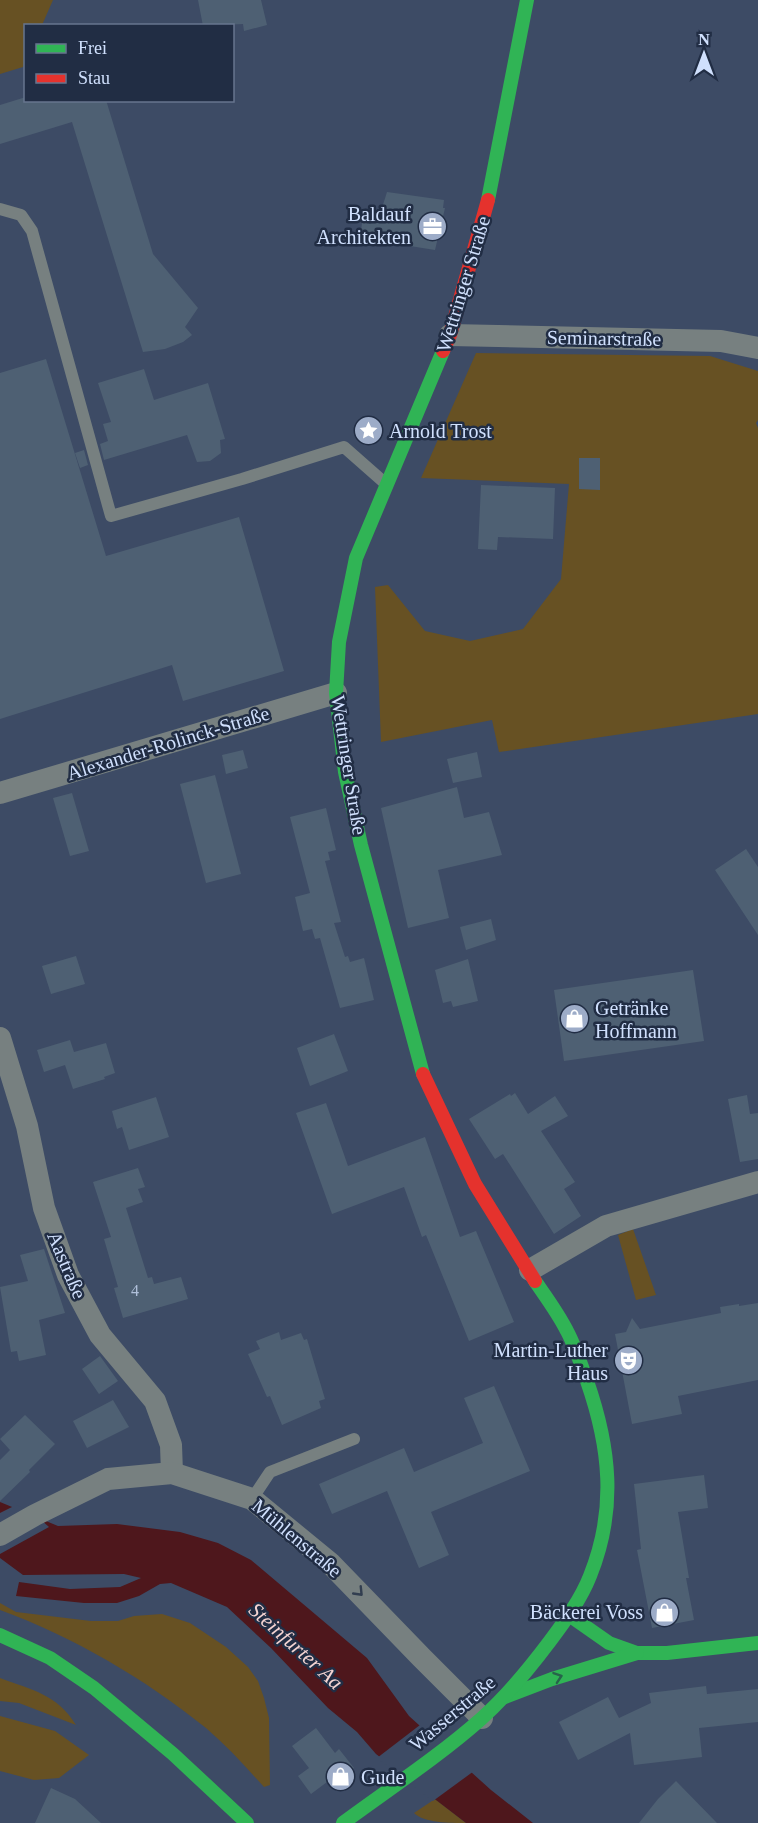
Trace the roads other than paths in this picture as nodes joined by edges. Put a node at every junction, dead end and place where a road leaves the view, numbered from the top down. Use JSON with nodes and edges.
{"nodes":[{"id":1,"x":527,"y":0,"type":"edge"},
{"id":2,"x":0,"y":209,"type":"edge"},
{"id":3,"x":450,"y":335,"type":"junction"},
{"id":4,"x":758,"y":348,"type":"edge"},
{"id":5,"x":387,"y":485,"type":"junction"},
{"id":6,"x":336,"y":693,"type":"junction"},
{"id":7,"x":0,"y":793,"type":"edge"},
{"id":8,"x":0,"y":1038,"type":"edge"},
{"id":9,"x":758,"y":1182,"type":"edge"},
{"id":10,"x":530,"y":1270,"type":"junction"},
{"id":11,"x":354,"y":1439,"type":"dead end"},
{"id":12,"x":172,"y":1473,"type":"junction"},
{"id":13,"x":252,"y":1499,"type":"junction"},
{"id":14,"x":0,"y":1535,"type":"edge"},
{"id":15,"x":569,"y":1615,"type":"junction"},
{"id":16,"x":0,"y":1635,"type":"edge"},
{"id":17,"x":758,"y":1643,"type":"edge"},
{"id":18,"x":637,"y":1653,"type":"junction"},
{"id":19,"x":503,"y":1698,"type":"junction"},
{"id":20,"x":482,"y":1718,"type":"junction"},
{"id":21,"x":372,"y":1801,"type":"junction"},
{"id":22,"x":247,"y":1823,"type":"edge"},
{"id":23,"x":343,"y":1823,"type":"edge"},
{"id":24,"x":368,"y":1823,"type":"edge"}],
"edges":[{"from":1,"to":3,"type":"main road","name":"Wettringer Straße"},
{"from":2,"to":5,"type":"lane"},
{"from":3,"to":4,"type":"street","name":"Seminarstraße"},
{"from":3,"to":5,"type":"main road","name":"Wettringer Straße"},
{"from":5,"to":6,"type":"main road","name":"Wettringer Straße"},
{"from":6,"to":7,"type":"street","name":"Alexander-Rolinck-Straße"},
{"from":6,"to":10,"type":"main road","name":"Wettringer Straße"},
{"from":8,"to":12,"type":"street","name":"Aastraße"},
{"from":9,"to":10,"type":"street"},
{"from":10,"to":15,"type":"main road","name":"Wettringer Straße"},
{"from":11,"to":13,"type":"lane"},
{"from":12,"to":13,"type":"street","name":"Mühlenstraße"},
{"from":12,"to":14,"type":"street","name":"Mühlenstraße"},
{"from":13,"to":20,"type":"street","name":"Mühlenstraße","one_way":true},
{"from":15,"to":18,"type":"main road"},
{"from":15,"to":19,"type":"main road","name":"Wasserstraße"},
{"from":16,"to":22,"type":"main road"},
{"from":17,"to":18,"type":"main road"},
{"from":19,"to":18,"type":"main road","one_way":true},
{"from":19,"to":20,"type":"main road","name":"Wasserstraße"},
{"from":20,"to":21,"type":"main road","name":"Wasserstraße"},
{"from":21,"to":23,"type":"main road","name":"Wasserstraße"},
{"from":21,"to":24,"type":"main road"}]}
